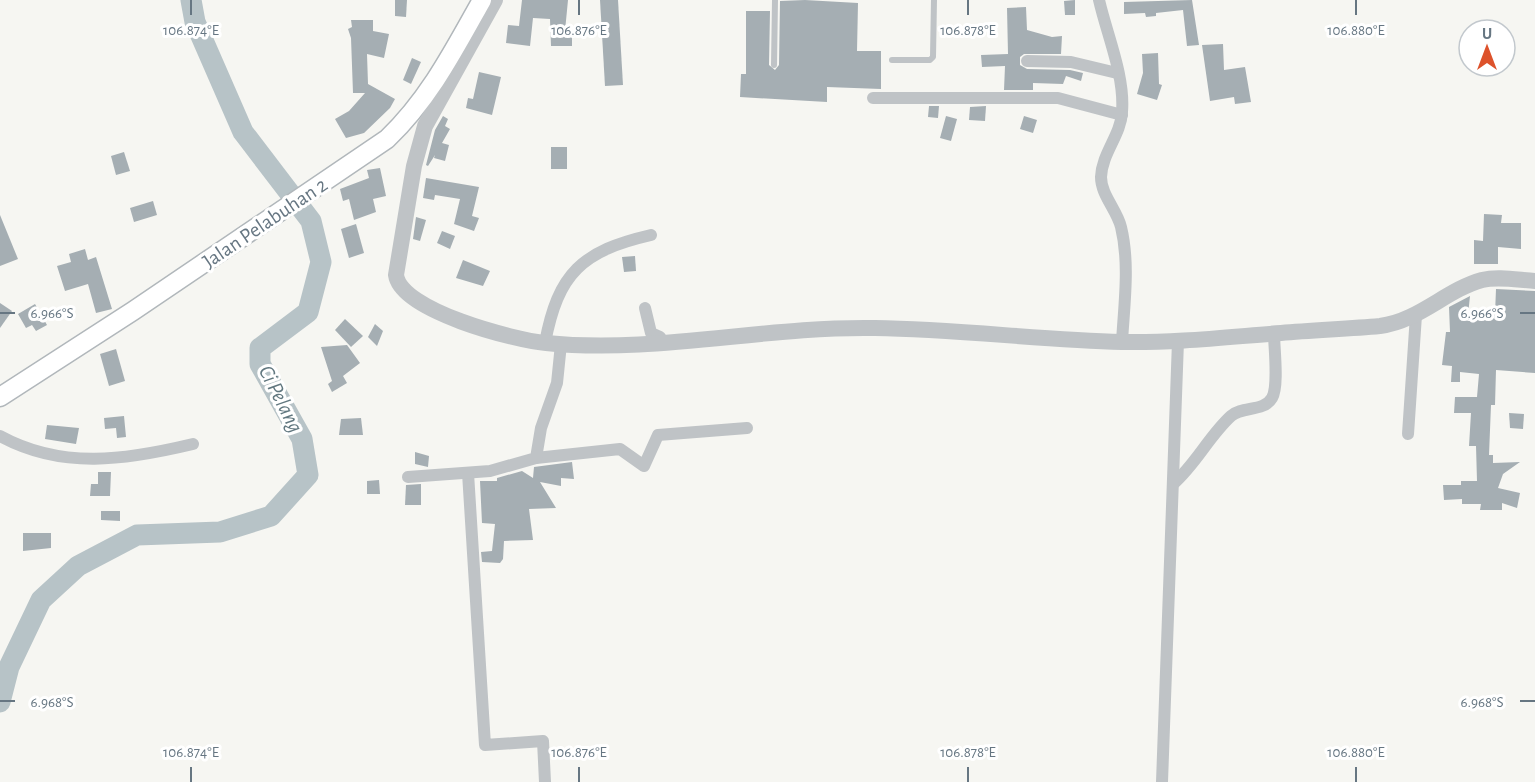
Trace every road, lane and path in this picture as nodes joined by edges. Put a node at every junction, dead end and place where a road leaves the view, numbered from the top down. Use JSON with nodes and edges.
{"nodes":[{"id":1,"x":482,"y":0,"type":"edge"},
{"id":2,"x":495,"y":0,"type":"edge"},
{"id":3,"x":775,"y":0,"type":"edge"},
{"id":4,"x":934,"y":0,"type":"edge"},
{"id":5,"x":1100,"y":0,"type":"edge"},
{"id":6,"x":892,"y":60,"type":"dead end"},
{"id":7,"x":1027,"y":61,"type":"dead end"},
{"id":8,"x":774,"y":65,"type":"dead end"},
{"id":9,"x":1117,"y":73,"type":"junction"},
{"id":10,"x":873,"y":98,"type":"dead end"},
{"id":11,"x":1122,"y":115,"type":"junction"},
{"id":12,"x":651,"y":235,"type":"dead end"},
{"id":13,"x":1535,"y":280,"type":"edge"},
{"id":14,"x":645,"y":308,"type":"dead end"},
{"id":15,"x":1416,"y":315,"type":"junction"},
{"id":16,"x":1274,"y":333,"type":"junction"},
{"id":17,"x":1178,"y":341,"type":"junction"},
{"id":18,"x":1122,"y":342,"type":"junction"},
{"id":19,"x":663,"y":343,"type":"junction"},
{"id":20,"x":553,"y":344,"type":"junction"},
{"id":21,"x":0,"y":397,"type":"edge"},
{"id":22,"x":747,"y":428,"type":"dead end"},
{"id":23,"x":1408,"y":434,"type":"dead end"},
{"id":24,"x":0,"y":436,"type":"edge"},
{"id":25,"x":193,"y":444,"type":"dead end"},
{"id":26,"x":536,"y":458,"type":"junction"},
{"id":27,"x":468,"y":473,"type":"junction"},
{"id":28,"x":408,"y":477,"type":"dead end"},
{"id":29,"x":1173,"y":484,"type":"junction"},
{"id":30,"x":545,"y":782,"type":"edge"},
{"id":31,"x":1162,"y":782,"type":"edge"}],
"edges":[{"from":1,"to":21,"type":"main road","name":"Jalan Pelabuhan 2"},
{"from":2,"to":20,"type":"street"},
{"from":3,"to":8,"type":"lane"},
{"from":4,"to":6,"type":"lane"},
{"from":5,"to":9,"type":"street"},
{"from":7,"to":9,"type":"street"},
{"from":9,"to":11,"type":"street"},
{"from":10,"to":11,"type":"street"},
{"from":11,"to":18,"type":"street"},
{"from":12,"to":20,"type":"street"},
{"from":13,"to":15,"type":"street"},
{"from":14,"to":19,"type":"street"},
{"from":15,"to":16,"type":"street"},
{"from":15,"to":23,"type":"street"},
{"from":16,"to":17,"type":"street"},
{"from":16,"to":29,"type":"street"},
{"from":17,"to":18,"type":"street"},
{"from":17,"to":29,"type":"street"},
{"from":18,"to":19,"type":"street"},
{"from":19,"to":20,"type":"street"},
{"from":20,"to":26,"type":"street"},
{"from":22,"to":26,"type":"street"},
{"from":24,"to":25,"type":"street"},
{"from":26,"to":27,"type":"street"},
{"from":27,"to":28,"type":"street"},
{"from":27,"to":30,"type":"street"},
{"from":29,"to":31,"type":"street"}]}
